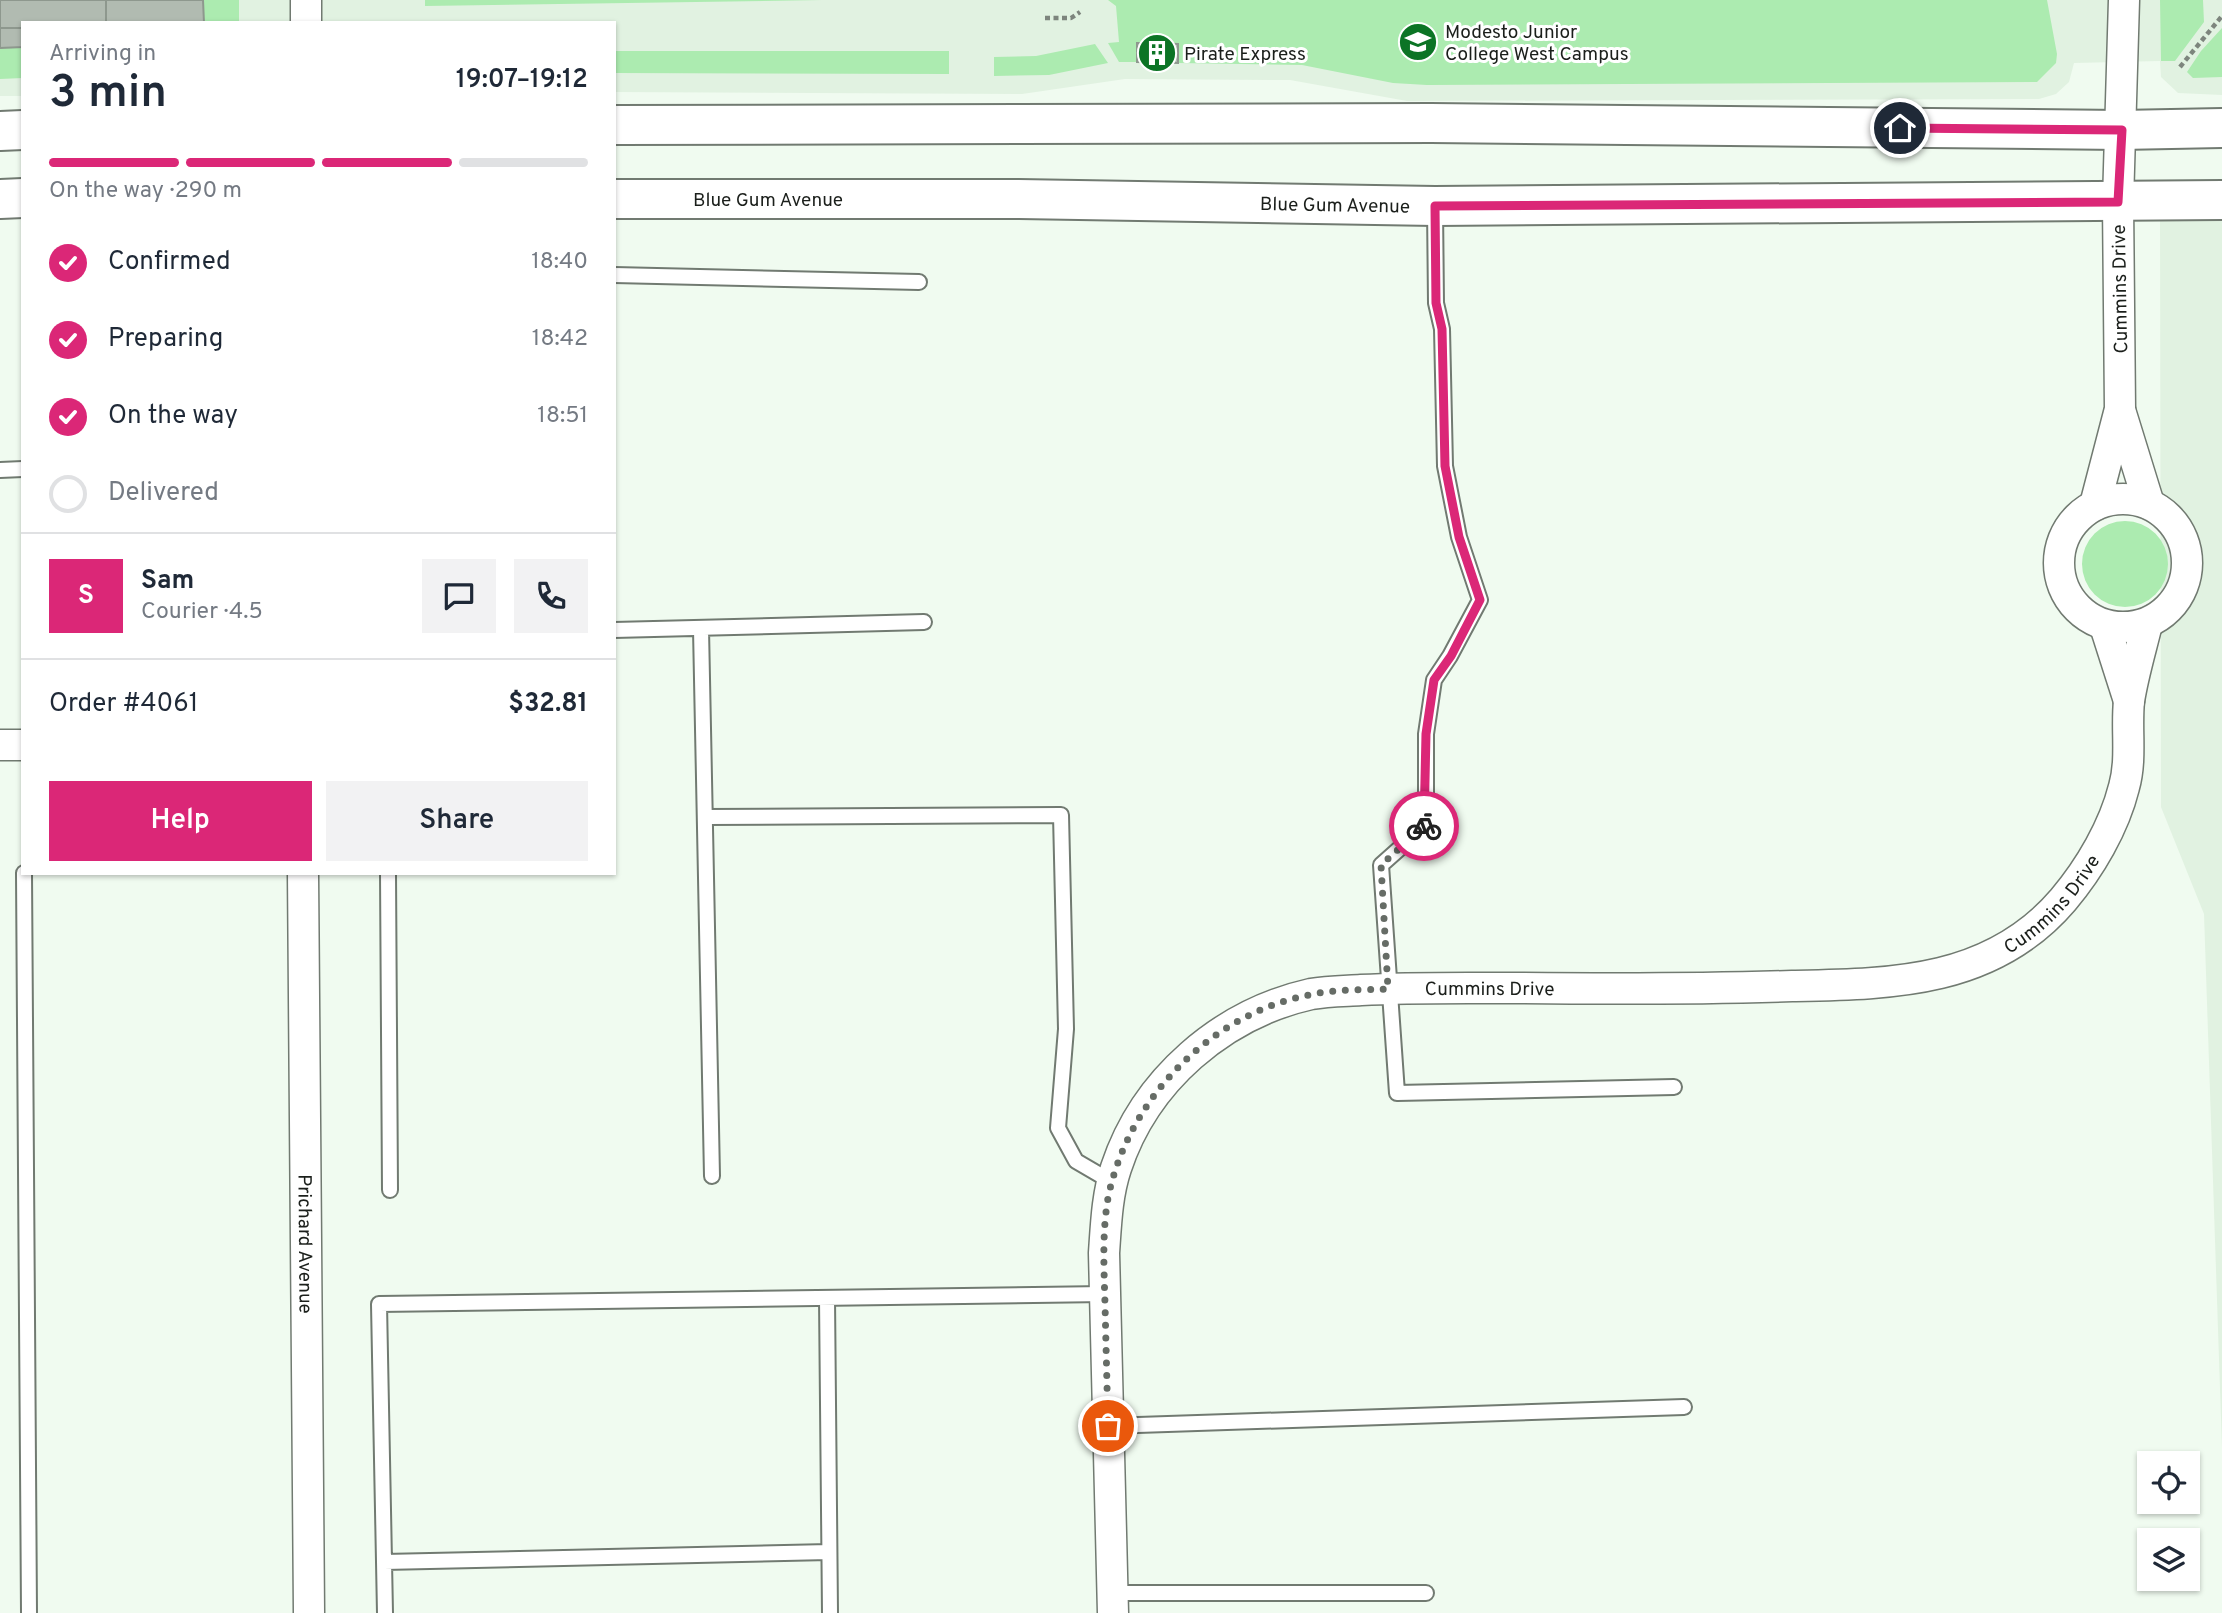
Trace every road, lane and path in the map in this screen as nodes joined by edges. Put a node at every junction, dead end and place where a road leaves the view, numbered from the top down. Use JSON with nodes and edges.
{"nodes":[{"id":1,"x":306,"y":0,"type":"edge"},
{"id":2,"x":2124,"y":0,"type":"edge"},
{"id":3,"x":1080,"y":12,"type":"dead end"},
{"id":4,"x":2222,"y":16,"type":"edge"},
{"id":5,"x":1045,"y":18,"type":"dead end"},
{"id":6,"x":306,"y":21,"type":"edge"},
{"id":7,"x":2180,"y":66,"type":"dead end"},
{"id":8,"x":616,"y":125,"type":"edge"},
{"id":9,"x":2222,"y":128,"type":"edge"},
{"id":10,"x":21,"y":130,"type":"edge"},
{"id":11,"x":2122,"y":130,"type":"junction"},
{"id":12,"x":0,"y":131,"type":"edge"},
{"id":13,"x":0,"y":198,"type":"edge"},
{"id":14,"x":21,"y":198,"type":"edge"},
{"id":15,"x":616,"y":200,"type":"edge"},
{"id":16,"x":2222,"y":200,"type":"edge"},
{"id":17,"x":2118,"y":202,"type":"junction"},
{"id":18,"x":1435,"y":206,"type":"junction"},
{"id":19,"x":616,"y":275,"type":"edge"},
{"id":20,"x":919,"y":282,"type":"dead end"},
{"id":21,"x":2120,"y":409,"type":"junction"},
{"id":22,"x":21,"y":469,"type":"edge"},
{"id":23,"x":0,"y":470,"type":"edge"},
{"id":24,"x":2149,"y":504,"type":"junction"},
{"id":25,"x":2095,"y":505,"type":"junction"},
{"id":26,"x":924,"y":622,"type":"dead end"},
{"id":27,"x":2147,"y":624,"type":"junction"},
{"id":28,"x":2105,"y":626,"type":"junction"},
{"id":29,"x":701,"y":629,"type":"junction"},
{"id":30,"x":616,"y":630,"type":"edge"},
{"id":31,"x":2129,"y":702,"type":"junction"},
{"id":32,"x":21,"y":745,"type":"edge"},
{"id":33,"x":0,"y":746,"type":"edge"},
{"id":34,"x":706,"y":817,"type":"junction"},
{"id":35,"x":24,"y":875,"type":"edge"},
{"id":36,"x":303,"y":875,"type":"edge"},
{"id":37,"x":388,"y":875,"type":"edge"},
{"id":38,"x":1388,"y":989,"type":"junction"},
{"id":39,"x":1674,"y":1087,"type":"dead end"},
{"id":40,"x":712,"y":1176,"type":"dead end"},
{"id":41,"x":1112,"y":1182,"type":"junction"},
{"id":42,"x":390,"y":1190,"type":"dead end"},
{"id":43,"x":1105,"y":1294,"type":"junction"},
{"id":44,"x":828,"y":1298,"type":"junction"},
{"id":45,"x":1684,"y":1407,"type":"dead end"},
{"id":46,"x":1108,"y":1426,"type":"junction"},
{"id":47,"x":830,"y":1552,"type":"junction"},
{"id":48,"x":384,"y":1562,"type":"junction"},
{"id":49,"x":1426,"y":1593,"type":"dead end"},
{"id":50,"x":1113,"y":1603,"type":"edge"},
{"id":51,"x":29,"y":1613,"type":"edge"},
{"id":52,"x":309,"y":1613,"type":"edge"},
{"id":53,"x":385,"y":1613,"type":"edge"},
{"id":54,"x":830,"y":1613,"type":"edge"}],
"edges":[{"from":1,"to":6,"type":"street"},
{"from":2,"to":11,"type":"street","name":"Cummins Drive"},
{"from":3,"to":5,"type":"path"},
{"from":4,"to":7,"type":"path"},
{"from":8,"to":11,"type":"main road"},
{"from":9,"to":11,"type":"main road"},
{"from":10,"to":12,"type":"main road"},
{"from":11,"to":17,"type":"street","name":"Cummins Drive"},
{"from":13,"to":14,"type":"main road"},
{"from":15,"to":18,"type":"main road","name":"Blue Gum Avenue"},
{"from":16,"to":17,"type":"main road","name":"Blue Gum Avenue"},
{"from":17,"to":18,"type":"main road","name":"Blue Gum Avenue"},
{"from":17,"to":21,"type":"street","name":"Cummins Drive"},
{"from":18,"to":38,"type":"lane"},
{"from":19,"to":20,"type":"lane"},
{"from":21,"to":24,"type":"street","name":"Cummins Drive"},
{"from":21,"to":25,"type":"street","name":"Cummins Drive"},
{"from":22,"to":23,"type":"lane"},
{"from":24,"to":25,"type":"street"},
{"from":24,"to":27,"type":"street"},
{"from":25,"to":28,"type":"street"},
{"from":26,"to":29,"type":"lane"},
{"from":27,"to":28,"type":"street"},
{"from":27,"to":31,"type":"street","name":"Cummins Drive"},
{"from":28,"to":31,"type":"street","name":"Cummins Drive"},
{"from":29,"to":30,"type":"lane"},
{"from":29,"to":34,"type":"lane"},
{"from":31,"to":38,"type":"street","name":"Cummins Drive"},
{"from":32,"to":33,"type":"street"},
{"from":34,"to":40,"type":"lane"},
{"from":34,"to":41,"type":"lane"},
{"from":35,"to":51,"type":"lane"},
{"from":36,"to":52,"type":"street","name":"Prichard Avenue"},
{"from":37,"to":42,"type":"lane"},
{"from":38,"to":39,"type":"lane"},
{"from":38,"to":41,"type":"street","name":"Cummins Drive"},
{"from":41,"to":43,"type":"street","name":"Cummins Drive"},
{"from":43,"to":44,"type":"lane"},
{"from":43,"to":46,"type":"street","name":"Cummins Drive"},
{"from":44,"to":47,"type":"lane"},
{"from":44,"to":48,"type":"lane"},
{"from":45,"to":46,"type":"lane"},
{"from":46,"to":50,"type":"street","name":"Cummins Drive"},
{"from":47,"to":48,"type":"lane"},
{"from":47,"to":54,"type":"lane"},
{"from":48,"to":53,"type":"lane"},
{"from":49,"to":50,"type":"lane"}]}
